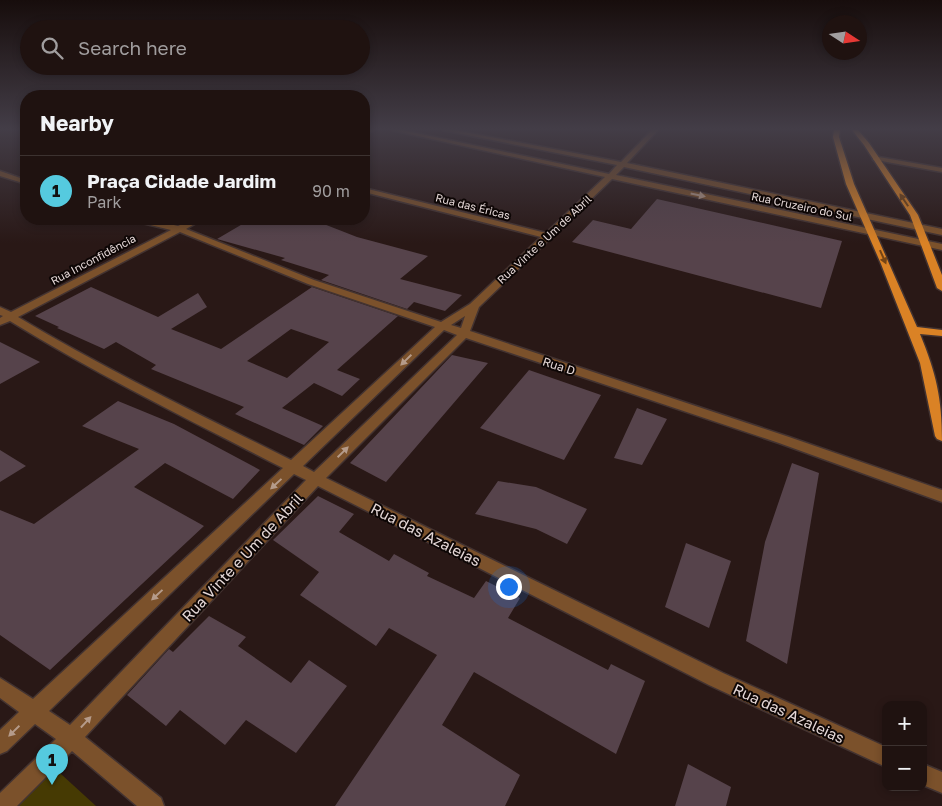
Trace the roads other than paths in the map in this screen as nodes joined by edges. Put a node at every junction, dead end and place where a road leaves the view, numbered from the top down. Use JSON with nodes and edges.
{"nodes":[{"id":1,"x":567,"y":168,"type":"edge"},
{"id":2,"x":619,"y":168,"type":"edge"},
{"id":3,"x":639,"y":168,"type":"edge"},
{"id":4,"x":845,"y":168,"type":"edge"},
{"id":5,"x":882,"y":168,"type":"edge"},
{"id":6,"x":929,"y":168,"type":"edge"},
{"id":7,"x":942,"y":170,"type":"edge"},
{"id":8,"x":0,"y":173,"type":"edge"},
{"id":9,"x":610,"y":177,"type":"junction"},
{"id":10,"x":20,"y":180,"type":"edge"},
{"id":11,"x":370,"y":192,"type":"edge"},
{"id":12,"x":862,"y":214,"type":"junction"},
{"id":13,"x":162,"y":225,"type":"edge"},
{"id":14,"x":187,"y":225,"type":"edge"},
{"id":15,"x":919,"y":227,"type":"junction"},
{"id":16,"x":179,"y":229,"type":"junction"},
{"id":17,"x":872,"y":232,"type":"junction"},
{"id":18,"x":942,"y":232,"type":"edge"},
{"id":19,"x":548,"y":236,"type":"junction"},
{"id":20,"x":925,"y":244,"type":"junction"},
{"id":21,"x":942,"y":247,"type":"edge"},
{"id":22,"x":942,"y":288,"type":"edge"},
{"id":23,"x":474,"y":306,"type":"junction"},
{"id":24,"x":4,"y":316,"type":"edge"},
{"id":25,"x":442,"y":326,"type":"junction"},
{"id":26,"x":913,"y":330,"type":"junction"},
{"id":27,"x":464,"y":334,"type":"junction"},
{"id":28,"x":942,"y":334,"type":"edge"},
{"id":29,"x":942,"y":436,"type":"edge"},
{"id":30,"x":293,"y":468,"type":"junction"},
{"id":31,"x":316,"y":479,"type":"junction"},
{"id":32,"x":942,"y":496,"type":"edge"},
{"id":33,"x":0,"y":687,"type":"edge"},
{"id":34,"x":33,"y":712,"type":"junction"},
{"id":35,"x":71,"y":738,"type":"junction"},
{"id":36,"x":0,"y":744,"type":"edge"},
{"id":37,"x":882,"y":755,"type":"edge"},
{"id":38,"x":927,"y":776,"type":"edge"},
{"id":39,"x":942,"y":783,"type":"edge"},
{"id":40,"x":2,"y":806,"type":"edge"},
{"id":41,"x":153,"y":806,"type":"edge"}],
"edges":[{"from":1,"to":9,"type":"street","name":"Rua Cruzeiro do Sul"},
{"from":2,"to":9,"type":"street","name":"Rua Vinte e Um de Abril"},
{"from":3,"to":12,"type":"street","name":"Rua Cruzeiro do Sul"},
{"from":4,"to":12,"type":"main road"},
{"from":15,"to":5,"type":"main road","one_way":true},
{"from":6,"to":7,"type":"street"},
{"from":8,"to":10,"type":"street"},
{"from":9,"to":17,"type":"street","name":"Rua Cruzeiro do Sul","one_way":true},
{"from":9,"to":19,"type":"street","name":"Rua Vinte e Um de Abril"},
{"from":11,"to":19,"type":"street","name":"Rua das Éricas"},
{"from":12,"to":15,"type":"street","name":"Rua Cruzeiro do Sul"},
{"from":12,"to":17,"type":"main road"},
{"from":13,"to":16,"type":"street","name":"Rua D"},
{"from":14,"to":16,"type":"street","name":"Rua Inconfidência"},
{"from":15,"to":18,"type":"street","name":"Rua Cruzeiro do Sul"},
{"from":15,"to":20,"type":"main road"},
{"from":16,"to":24,"type":"street","name":"Rua Inconfidência"},
{"from":16,"to":25,"type":"street","name":"Rua D"},
{"from":17,"to":20,"type":"street","name":"Rua Cruzeiro do Sul"},
{"from":17,"to":26,"type":"main road","one_way":true},
{"from":19,"to":23,"type":"street","name":"Rua Vinte e Um de Abril"},
{"from":20,"to":21,"type":"street","name":"Rua Cruzeiro do Sul"},
{"from":20,"to":22,"type":"main road"},
{"from":23,"to":25,"type":"street","name":"Rua Vinte e Um de Abril"},
{"from":23,"to":27,"type":"street","name":"Rua Vinte e Um de Abril"},
{"from":24,"to":30,"type":"street","name":"Rua das Azaleias"},
{"from":25,"to":27,"type":"street","name":"Rua D"},
{"from":25,"to":30,"type":"street","name":"Rua Vinte e Um de Abril","one_way":true},
{"from":26,"to":28,"type":"main road"},
{"from":26,"to":29,"type":"main road"},
{"from":31,"to":27,"type":"street","name":"Rua Vinte e Um de Abril","one_way":true},
{"from":27,"to":32,"type":"street","name":"Rua D"},
{"from":30,"to":31,"type":"street","name":"Rua das Azaleias"},
{"from":30,"to":34,"type":"street","name":"Rua Vinte e Um de Abril","one_way":true},
{"from":35,"to":31,"type":"street","name":"Rua Vinte e Um de Abril","one_way":true},
{"from":31,"to":37,"type":"street","name":"Rua das Azaleias"},
{"from":33,"to":34,"type":"street"},
{"from":34,"to":35,"type":"street"},
{"from":34,"to":36,"type":"street","name":"Rua Vinte e Um de Abril","one_way":true},
{"from":35,"to":40,"type":"street","name":"Rua Vinte e Um de Abril"},
{"from":35,"to":41,"type":"street"},
{"from":38,"to":39,"type":"street"}]}
